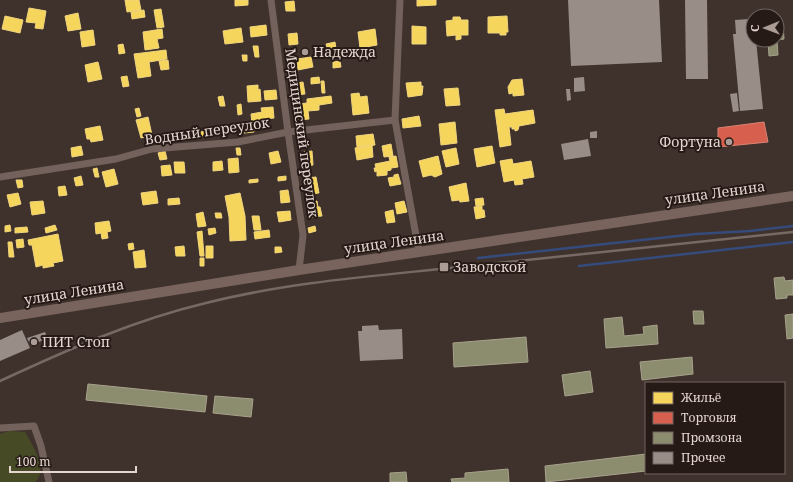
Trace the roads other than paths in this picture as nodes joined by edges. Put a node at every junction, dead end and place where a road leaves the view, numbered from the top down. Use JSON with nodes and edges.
{"nodes":[{"id":1,"x":271,"y":0,"type":"edge"},
{"id":2,"x":400,"y":0,"type":"edge"},
{"id":3,"x":395,"y":120,"type":"junction"},
{"id":4,"x":288,"y":132,"type":"junction"},
{"id":5,"x":0,"y":177,"type":"edge"},
{"id":6,"x":793,"y":196,"type":"edge"},
{"id":7,"x":419,"y":252,"type":"junction"},
{"id":8,"x":299,"y":270,"type":"junction"},
{"id":9,"x":0,"y":318,"type":"edge"},
{"id":10,"x":0,"y":428,"type":"edge"},
{"id":11,"x":49,"y":482,"type":"edge"}],
"edges":[{"from":1,"to":4,"type":"street","name":"Медицинский переулок"},
{"from":2,"to":3,"type":"street"},
{"from":3,"to":4,"type":"street","name":"Водный переулок"},
{"from":3,"to":7,"type":"street"},
{"from":4,"to":5,"type":"street","name":"Водный переулок"},
{"from":4,"to":8,"type":"street","name":"Медицинский переулок"},
{"from":6,"to":7,"type":"main road","name":"улица Ленина"},
{"from":7,"to":8,"type":"main road","name":"улица Ленина"},
{"from":8,"to":9,"type":"main road","name":"улица Ленина"},
{"from":10,"to":11,"type":"street"}]}
